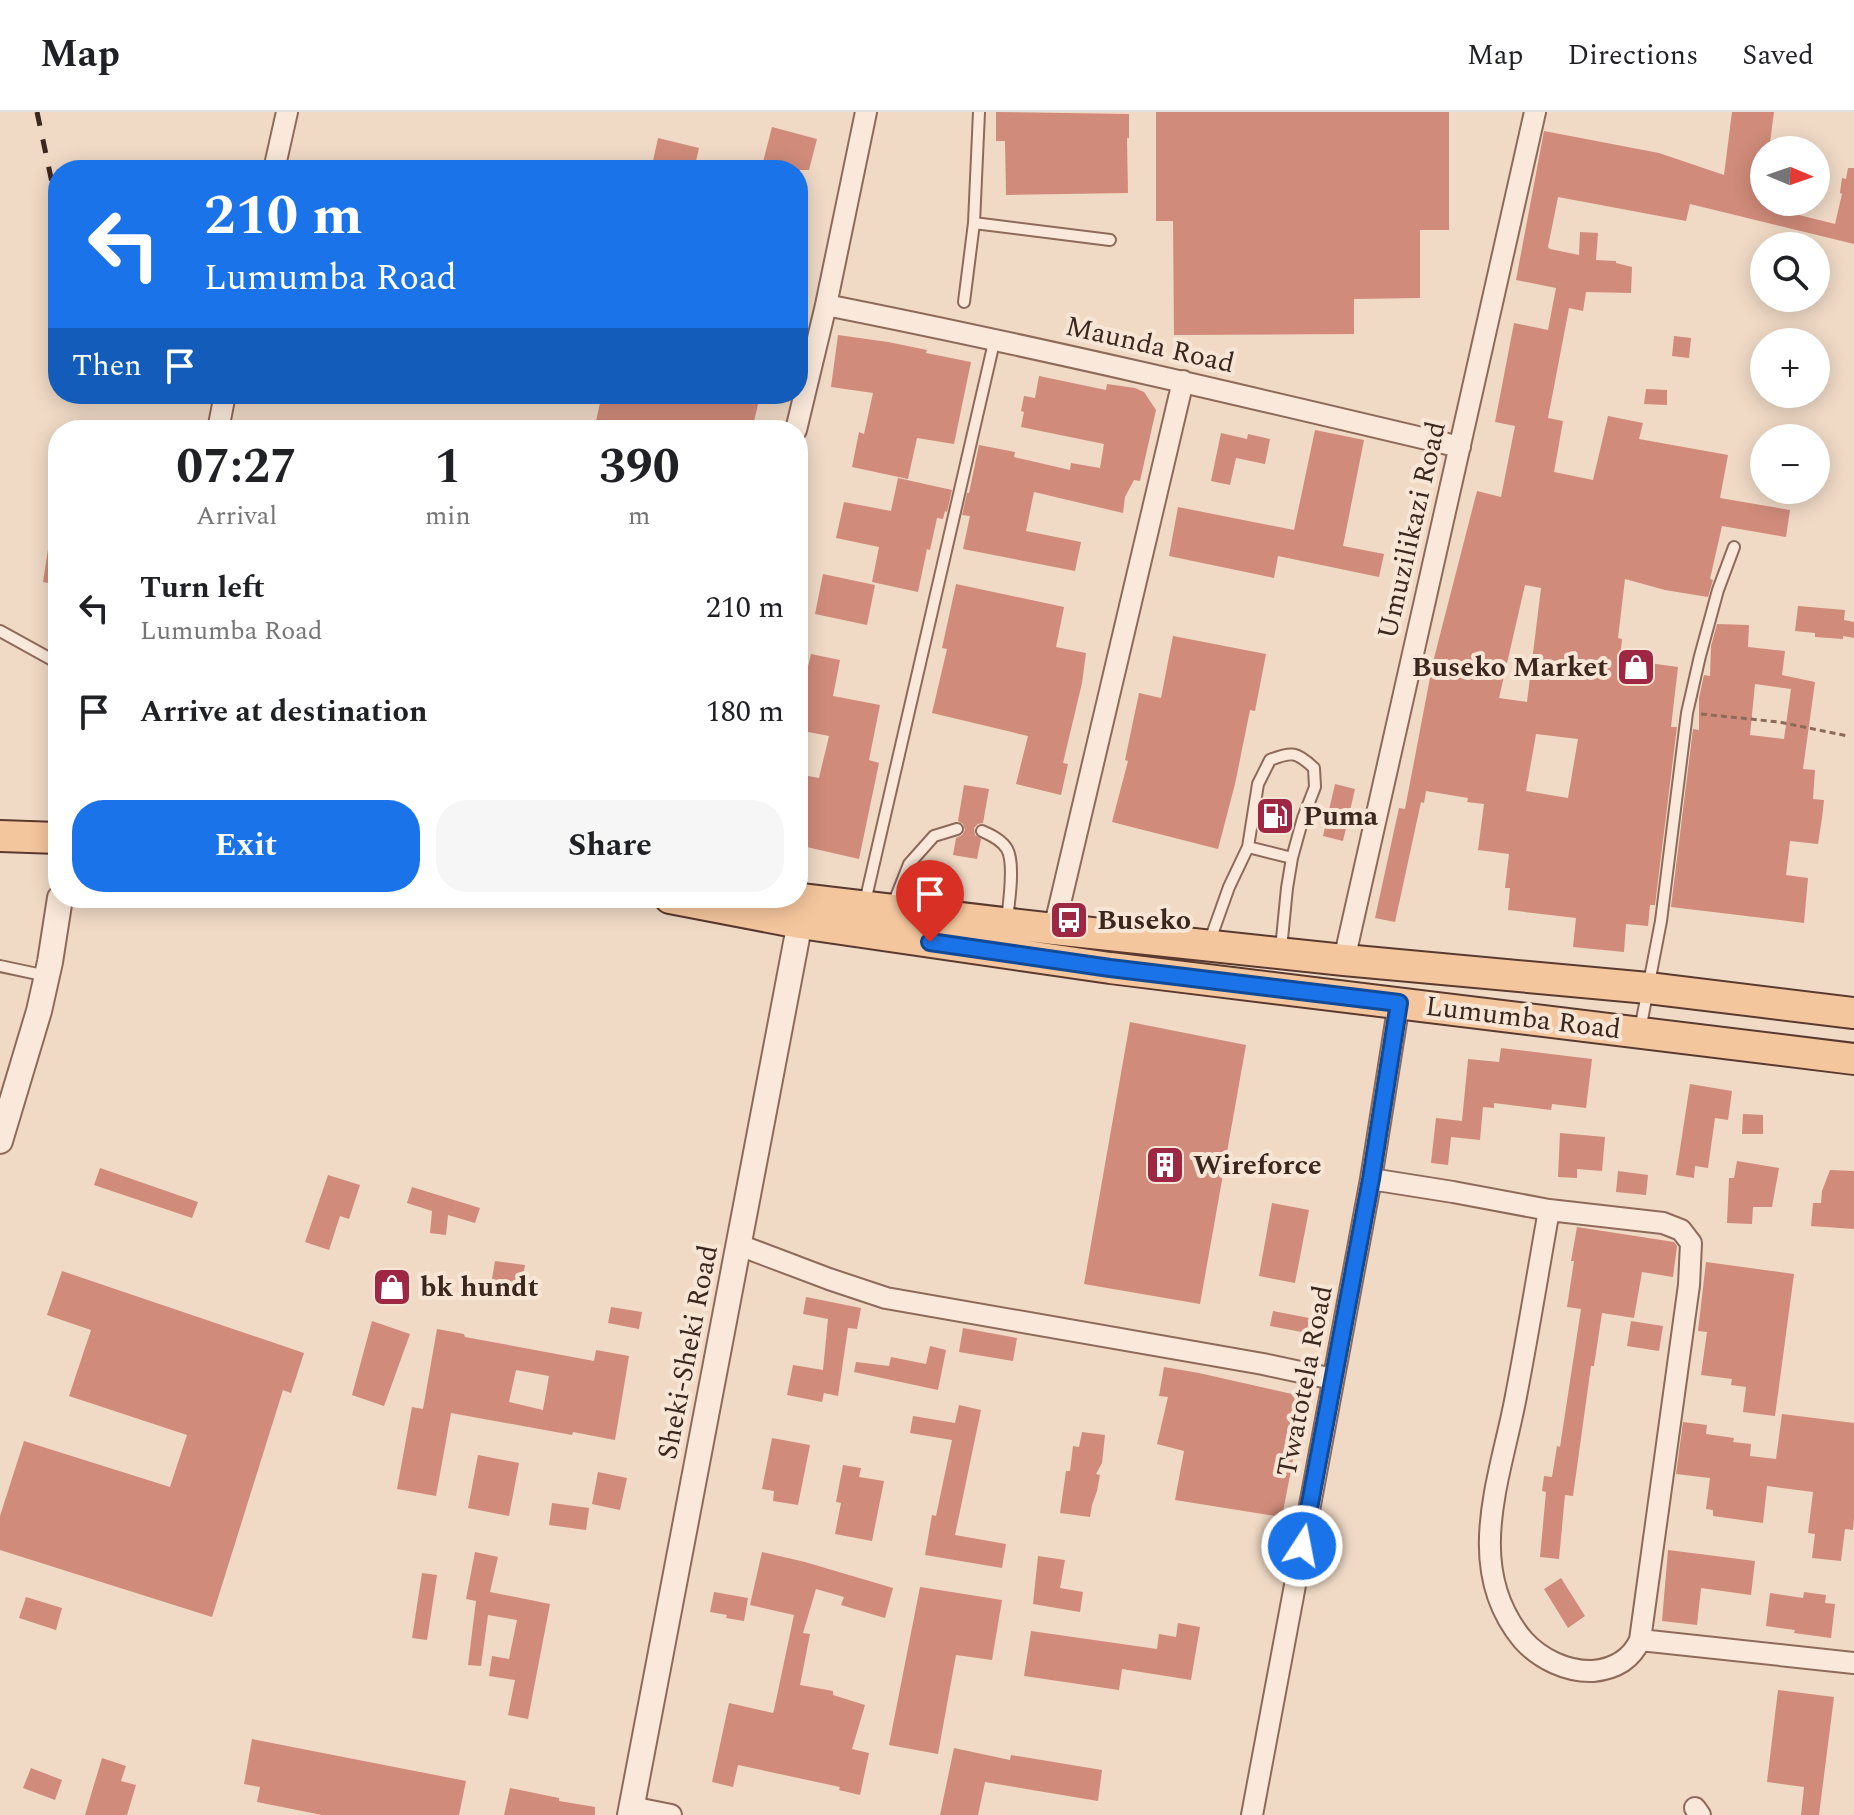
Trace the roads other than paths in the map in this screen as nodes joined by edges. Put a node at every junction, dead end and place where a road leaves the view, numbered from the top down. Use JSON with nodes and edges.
{"nodes":[{"id":1,"x":287,"y":112,"type":"edge"},
{"id":2,"x":866,"y":112,"type":"edge"},
{"id":3,"x":979,"y":112,"type":"edge"},
{"id":4,"x":1535,"y":112,"type":"edge"},
{"id":5,"x":276,"y":160,"type":"edge"},
{"id":6,"x":974,"y":223,"type":"junction"},
{"id":7,"x":1110,"y":240,"type":"dead end"},
{"id":8,"x":964,"y":302,"type":"dead end"},
{"id":9,"x":826,"y":305,"type":"junction"},
{"id":10,"x":995,"y":338,"type":"junction"},
{"id":11,"x":808,"y":380,"type":"edge"},
{"id":12,"x":1183,"y":381,"type":"junction"},
{"id":13,"x":1460,"y":447,"type":"junction"},
{"id":14,"x":1734,"y":547,"type":"dead end"},
{"id":15,"x":0,"y":631,"type":"edge"},
{"id":16,"x":48,"y":658,"type":"edge"},
{"id":17,"x":0,"y":823,"type":"edge"},
{"id":18,"x":48,"y":825,"type":"edge"},
{"id":19,"x":957,"y":829,"type":"dead end"},
{"id":20,"x":982,"y":831,"type":"dead end"},
{"id":21,"x":0,"y":836,"type":"edge"},
{"id":22,"x":48,"y":838,"type":"edge"},
{"id":23,"x":1248,"y":847,"type":"junction"},
{"id":24,"x":1292,"y":858,"type":"junction"},
{"id":25,"x":808,"y":907,"type":"edge"},
{"id":26,"x":58,"y":908,"type":"edge"},
{"id":27,"x":799,"y":908,"type":"edge"},
{"id":28,"x":804,"y":908,"type":"edge"},
{"id":29,"x":878,"y":908,"type":"junction"},
{"id":30,"x":1007,"y":923,"type":"junction"},
{"id":31,"x":1054,"y":929,"type":"junction"},
{"id":32,"x":1208,"y":945,"type":"junction"},
{"id":33,"x":1281,"y":953,"type":"junction"},
{"id":34,"x":1344,"y":960,"type":"junction"},
{"id":35,"x":0,"y":966,"type":"edge"},
{"id":36,"x":47,"y":976,"type":"junction"},
{"id":37,"x":1648,"y":988,"type":"junction"},
{"id":38,"x":1399,"y":1003,"type":"junction"},
{"id":39,"x":1854,"y":1013,"type":"edge"},
{"id":40,"x":1640,"y":1032,"type":"junction"},
{"id":41,"x":1854,"y":1059,"type":"edge"},
{"id":42,"x":0,"y":1141,"type":"edge"},
{"id":43,"x":1371,"y":1179,"type":"junction"},
{"id":44,"x":1549,"y":1210,"type":"junction"},
{"id":45,"x":739,"y":1245,"type":"junction"},
{"id":46,"x":1333,"y":1379,"type":"junction"},
{"id":47,"x":1640,"y":1640,"type":"junction"},
{"id":48,"x":1854,"y":1663,"type":"edge"},
{"id":49,"x":631,"y":1811,"type":"edge"},
{"id":50,"x":671,"y":1815,"type":"edge"},
{"id":51,"x":1252,"y":1815,"type":"edge"}],
"edges":[{"from":1,"to":5,"type":"street"},
{"from":2,"to":9,"type":"street"},
{"from":3,"to":6,"type":"lane"},
{"from":4,"to":13,"type":"street","name":"Umuzilikazi Road"},
{"from":6,"to":7,"type":"lane"},
{"from":6,"to":8,"type":"lane"},
{"from":9,"to":10,"type":"street","name":"Maunda Road"},
{"from":9,"to":11,"type":"street"},
{"from":10,"to":12,"type":"street","name":"Maunda Road"},
{"from":10,"to":29,"type":"lane"},
{"from":12,"to":13,"type":"street","name":"Maunda Road"},
{"from":12,"to":31,"type":"street"},
{"from":13,"to":34,"type":"street","name":"Umuzilikazi Road"},
{"from":14,"to":37,"type":"lane"},
{"from":15,"to":16,"type":"lane"},
{"from":17,"to":18,"type":"main road"},
{"from":19,"to":29,"type":"lane"},
{"from":20,"to":30,"type":"lane"},
{"from":21,"to":22,"type":"main road"},
{"from":23,"to":24,"type":"lane"},
{"from":23,"to":24,"type":"lane"},
{"from":23,"to":32,"type":"lane"},
{"from":24,"to":33,"type":"lane"},
{"from":25,"to":29,"type":"main road","name":"Lumumba Road"},
{"from":26,"to":36,"type":"street"},
{"from":27,"to":45,"type":"street","name":"Sheki-Sheki Road"},
{"from":28,"to":38,"type":"main road","name":"Lumumba Road"},
{"from":29,"to":30,"type":"main road","name":"Lumumba Road"},
{"from":30,"to":31,"type":"main road","name":"Lumumba Road"},
{"from":31,"to":32,"type":"main road","name":"Lumumba Road"},
{"from":32,"to":33,"type":"main road","name":"Lumumba Road"},
{"from":33,"to":34,"type":"main road","name":"Lumumba Road"},
{"from":34,"to":37,"type":"main road","name":"Lumumba Road"},
{"from":35,"to":36,"type":"lane"},
{"from":36,"to":42,"type":"street"},
{"from":37,"to":39,"type":"main road","name":"Lumumba Road"},
{"from":37,"to":40,"type":"lane"},
{"from":38,"to":40,"type":"main road","name":"Lumumba Road"},
{"from":38,"to":43,"type":"street","name":"Twatotela Road"},
{"from":40,"to":41,"type":"main road","name":"Lumumba Road"},
{"from":43,"to":44,"type":"street"},
{"from":43,"to":46,"type":"street","name":"Twatotela Road"},
{"from":44,"to":47,"type":"street"},
{"from":44,"to":47,"type":"street"},
{"from":45,"to":46,"type":"street"},
{"from":45,"to":49,"type":"street","name":"Sheki-Sheki Road"},
{"from":46,"to":51,"type":"street","name":"Twatotela Road"},
{"from":47,"to":48,"type":"street"},
{"from":49,"to":50,"type":"street"}]}
